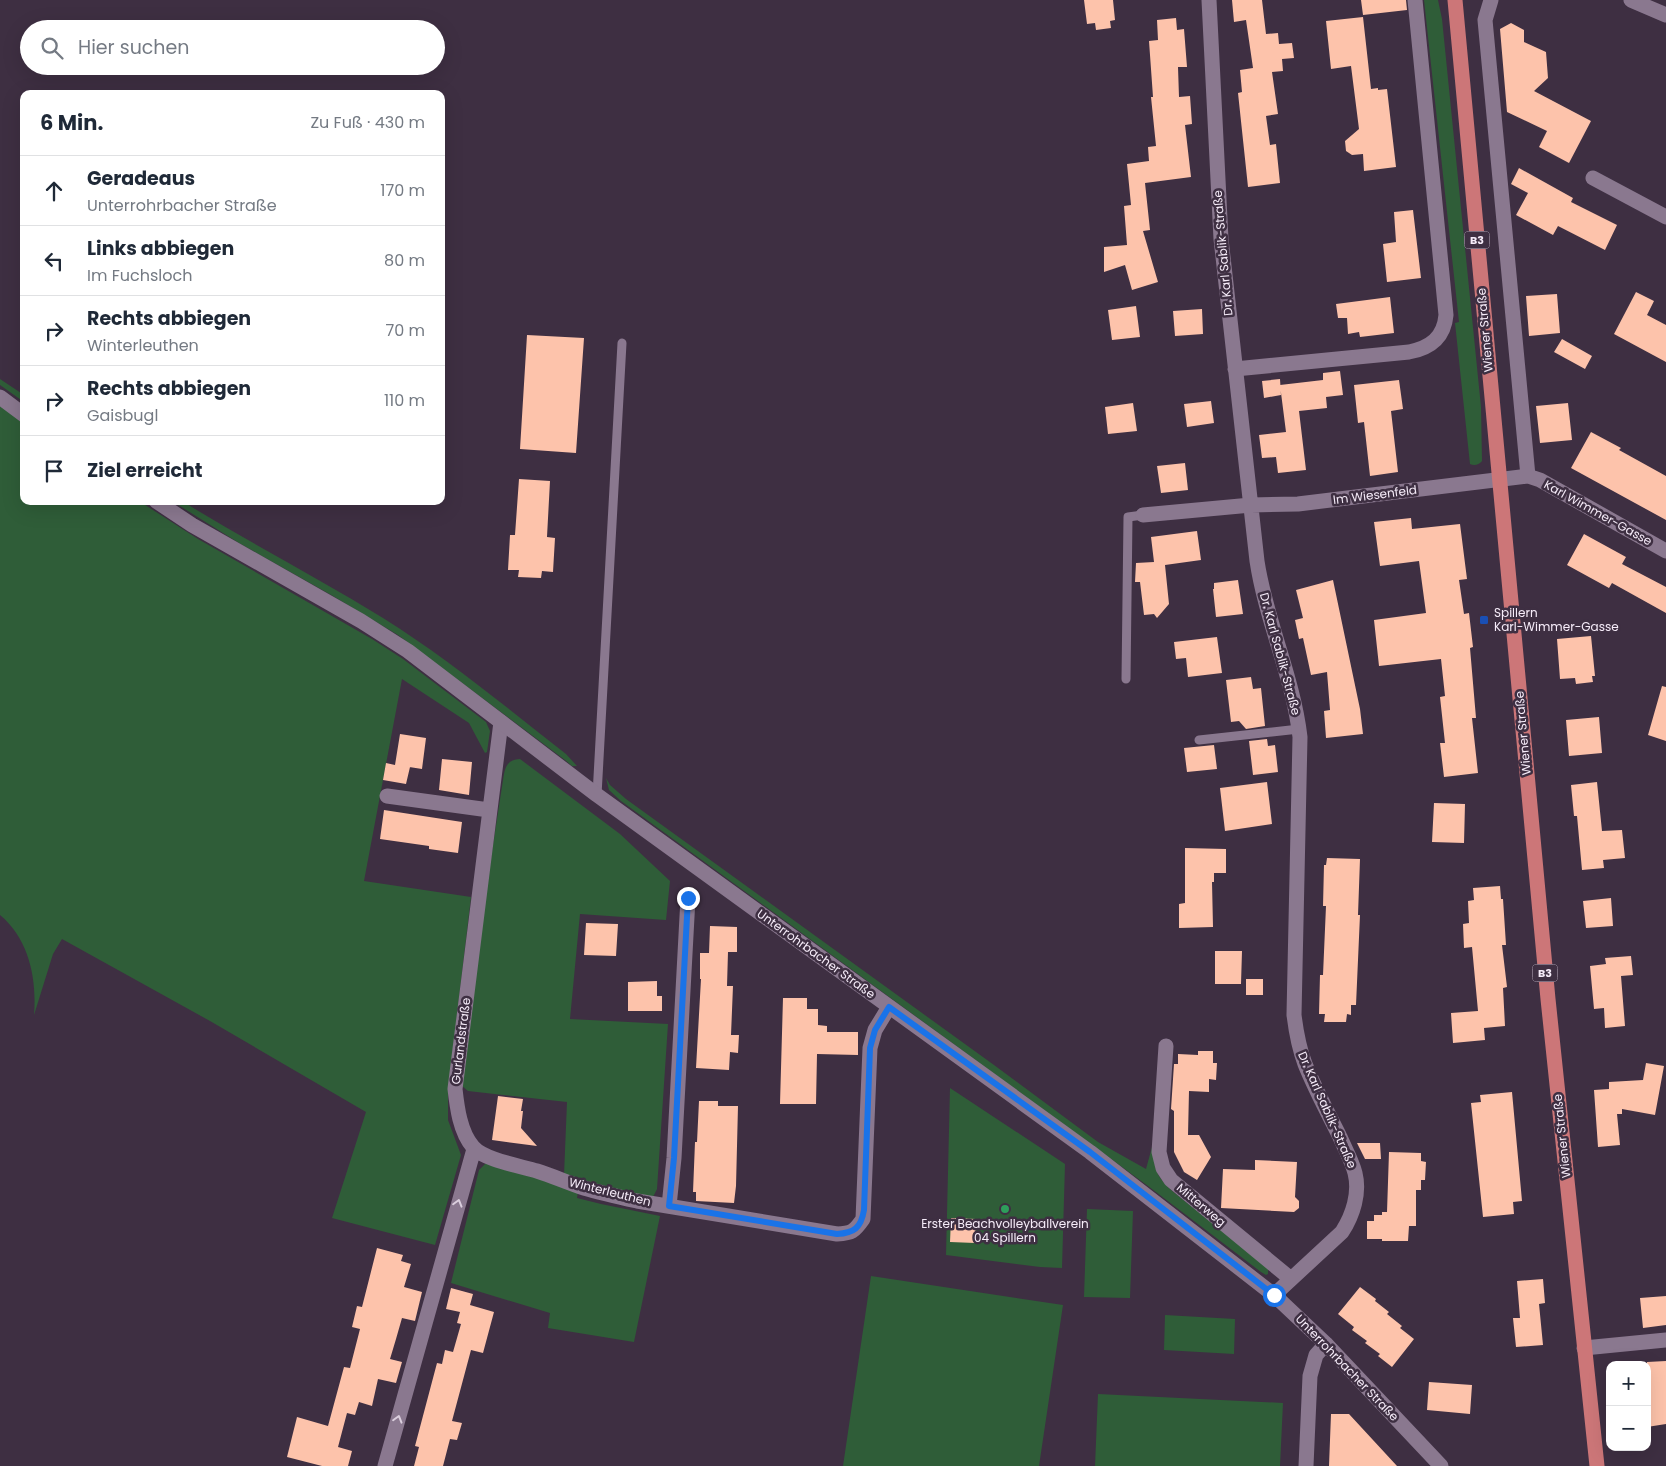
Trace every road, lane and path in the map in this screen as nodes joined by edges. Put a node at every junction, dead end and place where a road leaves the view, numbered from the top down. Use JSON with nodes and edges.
{"nodes":[{"id":1,"x":1209,"y":0,"type":"edge"},
{"id":2,"x":1415,"y":0,"type":"edge"},
{"id":3,"x":1455,"y":0,"type":"edge"},
{"id":4,"x":1491,"y":0,"type":"edge"},
{"id":5,"x":1631,"y":0,"type":"edge"},
{"id":6,"x":1666,"y":15,"type":"edge"},
{"id":7,"x":1593,"y":178,"type":"dead end"},
{"id":8,"x":1666,"y":217,"type":"edge"},
{"id":9,"x":622,"y":343,"type":"dead end"},
{"id":10,"x":1235,"y":369,"type":"junction"},
{"id":11,"x":0,"y":397,"type":"edge"},
{"id":12,"x":20,"y":412,"type":"edge"},
{"id":13,"x":1528,"y":476,"type":"junction"},
{"id":14,"x":1500,"y":480,"type":"junction"},
{"id":15,"x":162,"y":505,"type":"edge"},
{"id":16,"x":1251,"y":505,"type":"junction"},
{"id":17,"x":1143,"y":515,"type":"joint"},
{"id":18,"x":1666,"y":551,"type":"edge"},
{"id":19,"x":1126,"y":679,"type":"dead end"},
{"id":20,"x":501,"y":722,"type":"junction"},
{"id":21,"x":1299,"y":729,"type":"junction"},
{"id":22,"x":1199,"y":740,"type":"dead end"},
{"id":23,"x":597,"y":795,"type":"junction"},
{"id":24,"x":387,"y":796,"type":"dead end"},
{"id":25,"x":490,"y":810,"type":"junction"},
{"id":26,"x":688,"y":898,"type":"dead end"},
{"id":27,"x":889,"y":1007,"type":"junction"},
{"id":28,"x":1166,"y":1046,"type":"dead end"},
{"id":29,"x":474,"y":1148,"type":"junction"},
{"id":30,"x":669,"y":1206,"type":"junction"},
{"id":31,"x":1291,"y":1279,"type":"junction"},
{"id":32,"x":1274,"y":1295,"type":"junction"},
{"id":33,"x":1666,"y":1340,"type":"edge"},
{"id":34,"x":1326,"y":1344,"type":"junction"},
{"id":35,"x":1584,"y":1348,"type":"junction"},
{"id":36,"x":385,"y":1466,"type":"edge"},
{"id":37,"x":1306,"y":1466,"type":"edge"},
{"id":38,"x":1441,"y":1466,"type":"edge"},
{"id":39,"x":1597,"y":1466,"type":"edge"}],
"edges":[{"from":1,"to":10,"type":"street","name":"Dr. Karl Sablik-Straße"},
{"from":2,"to":10,"type":"street"},
{"from":3,"to":14,"type":"main road","name":"Wiener Straße","number":"B3"},
{"from":4,"to":13,"type":"street"},
{"from":5,"to":6,"type":"street"},
{"from":7,"to":8,"type":"street"},
{"from":9,"to":23,"type":"lane"},
{"from":10,"to":16,"type":"street","name":"Dr. Karl Sablik-Straße"},
{"from":11,"to":12,"type":"street"},
{"from":13,"to":14,"type":"street","name":"Karl Wimmer-Gasse"},
{"from":13,"to":18,"type":"street","name":"Karl Wimmer-Gasse"},
{"from":14,"to":16,"type":"street","name":"Im Wiesenfeld"},
{"from":14,"to":35,"type":"main road","name":"Wiener Straße","number":"B3"},
{"from":15,"to":20,"type":"street","name":"Unterrohrbacher Straße"},
{"from":16,"to":17,"type":"street","name":"Im Wiesenfeld"},
{"from":16,"to":21,"type":"street","name":"Dr. Karl Sablik-Straße"},
{"from":17,"to":19,"type":"lane"},
{"from":20,"to":23,"type":"street","name":"Unterrohrbacher Straße"},
{"from":20,"to":25,"type":"street","name":"Gurlandstraße"},
{"from":21,"to":22,"type":"lane"},
{"from":21,"to":31,"type":"street","name":"Dr. Karl Sablik-Straße"},
{"from":23,"to":27,"type":"street","name":"Unterrohrbacher Straße"},
{"from":24,"to":25,"type":"street"},
{"from":25,"to":29,"type":"street","name":"Gurlandstraße"},
{"from":26,"to":30,"type":"street"},
{"from":27,"to":30,"type":"street","name":"Winterleuthen"},
{"from":27,"to":32,"type":"street","name":"Unterrohrbacher Straße"},
{"from":28,"to":31,"type":"street","name":"Mitterweg"},
{"from":29,"to":30,"type":"street","name":"Winterleuthen"},
{"from":36,"to":29,"type":"street","one_way":true},
{"from":31,"to":32,"type":"street","name":"Dr. Karl Sablik-Straße"},
{"from":32,"to":34,"type":"street","name":"Unterrohrbacher Straße"},
{"from":33,"to":35,"type":"street"},
{"from":34,"to":37,"type":"street"},
{"from":34,"to":38,"type":"street","name":"Unterrohrbacher Straße"},
{"from":35,"to":39,"type":"main road","name":"Wiener Straße","number":"B3"}]}
